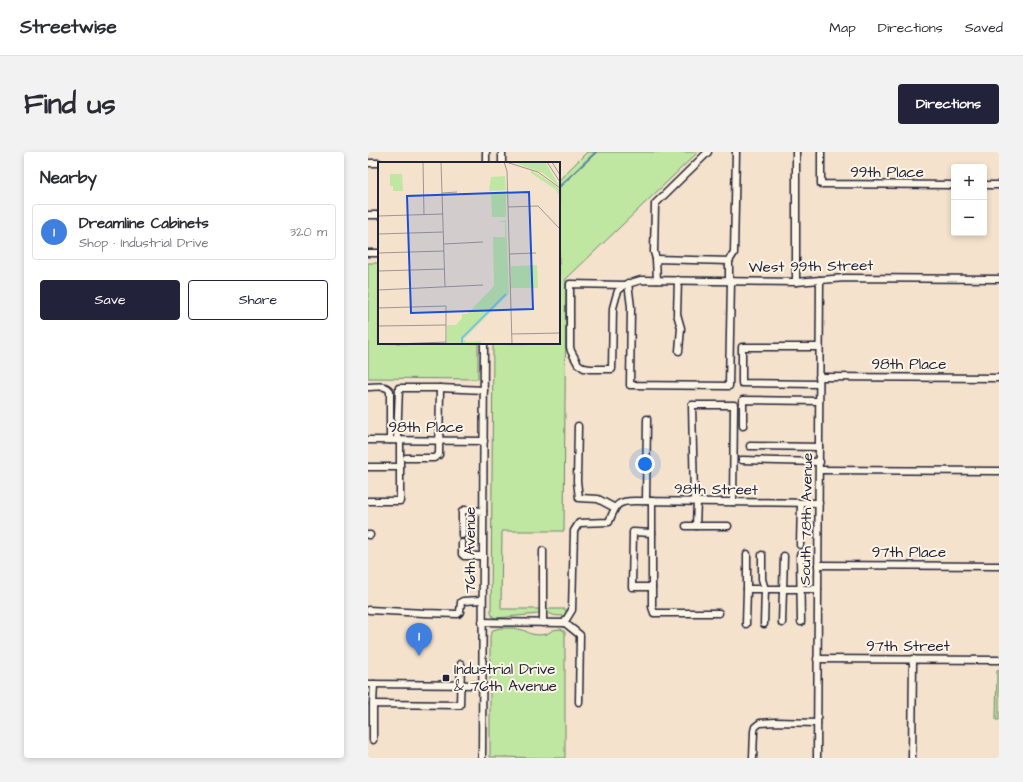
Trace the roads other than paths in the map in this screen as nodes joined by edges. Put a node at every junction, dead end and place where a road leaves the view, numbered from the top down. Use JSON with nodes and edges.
{"nodes":[{"id":1,"x":708,"y":152,"type":"edge"},
{"id":2,"x":736,"y":152,"type":"edge"},
{"id":3,"x":796,"y":152,"type":"edge"},
{"id":4,"x":821,"y":152,"type":"edge"},
{"id":5,"x":951,"y":185,"type":"edge"},
{"id":6,"x":987,"y":185,"type":"edge"},
{"id":7,"x":999,"y":185,"type":"edge"},
{"id":8,"x":656,"y":259,"type":"junction"},
{"id":9,"x":729,"y":262,"type":"junction"},
{"id":10,"x":999,"y":279,"type":"edge"},
{"id":11,"x":657,"y":280,"type":"junction"},
{"id":12,"x":678,"y":280,"type":"junction"},
{"id":13,"x":820,"y":280,"type":"junction"},
{"id":14,"x":730,"y":281,"type":"junction"},
{"id":15,"x":796,"y":282,"type":"junction"},
{"id":16,"x":626,"y":284,"type":"junction"},
{"id":17,"x":484,"y":344,"type":"edge"},
{"id":18,"x":819,"y":347,"type":"junction"},
{"id":19,"x":679,"y":351,"type":"dead end"},
{"id":20,"x":819,"y":377,"type":"junction"},
{"id":21,"x":999,"y":378,"type":"edge"},
{"id":22,"x":819,"y":384,"type":"junction"},
{"id":23,"x":368,"y":386,"type":"edge"},
{"id":24,"x":440,"y":388,"type":"junction"},
{"id":25,"x":484,"y":390,"type":"junction"},
{"id":26,"x":819,"y":401,"type":"junction"},
{"id":27,"x":647,"y":418,"type":"dead end"},
{"id":28,"x":578,"y":426,"type":"dead end"},
{"id":29,"x":743,"y":426,"type":"dead end"},
{"id":30,"x":368,"y":440,"type":"edge"},
{"id":31,"x":396,"y":440,"type":"junction"},
{"id":32,"x":439,"y":440,"type":"junction"},
{"id":33,"x":484,"y":441,"type":"junction"},
{"id":34,"x":750,"y":446,"type":"dead end"},
{"id":35,"x":819,"y":447,"type":"junction"},
{"id":36,"x":406,"y":458,"type":"dead end"},
{"id":37,"x":742,"y":460,"type":"dead end"},
{"id":38,"x":820,"y":462,"type":"junction"},
{"id":39,"x":368,"y":467,"type":"edge"},
{"id":40,"x":400,"y":467,"type":"junction"},
{"id":41,"x":820,"y":470,"type":"junction"},
{"id":42,"x":999,"y":471,"type":"edge"},
{"id":43,"x":649,"y":501,"type":"junction"},
{"id":44,"x":697,"y":501,"type":"junction"},
{"id":45,"x":368,"y":502,"type":"edge"},
{"id":46,"x":733,"y":502,"type":"junction"},
{"id":47,"x":801,"y":502,"type":"junction"},
{"id":48,"x":819,"y":503,"type":"junction"},
{"id":49,"x":615,"y":508,"type":"junction"},
{"id":50,"x":483,"y":511,"type":"junction"},
{"id":51,"x":686,"y":526,"type":"dead end"},
{"id":52,"x":696,"y":526,"type":"junction"},
{"id":53,"x":728,"y":526,"type":"dead end"},
{"id":54,"x":652,"y":533,"type":"junction"},
{"id":55,"x":462,"y":535,"type":"dead end"},
{"id":56,"x":462,"y":543,"type":"dead end"},
{"id":57,"x":800,"y":546,"type":"dead end"},
{"id":58,"x":543,"y":551,"type":"dead end"},
{"id":59,"x":747,"y":554,"type":"dead end"},
{"id":60,"x":762,"y":555,"type":"dead end"},
{"id":61,"x":800,"y":555,"type":"dead end"},
{"id":62,"x":483,"y":556,"type":"junction"},
{"id":63,"x":784,"y":556,"type":"dead end"},
{"id":64,"x":818,"y":565,"type":"junction"},
{"id":65,"x":999,"y":566,"type":"edge"},
{"id":66,"x":652,"y":587,"type":"junction"},
{"id":67,"x":747,"y":589,"type":"junction"},
{"id":68,"x":765,"y":589,"type":"junction"},
{"id":69,"x":783,"y":589,"type":"junction"},
{"id":70,"x":800,"y":589,"type":"junction"},
{"id":71,"x":818,"y":589,"type":"junction"},
{"id":72,"x":482,"y":600,"type":"junction"},
{"id":73,"x":369,"y":610,"type":"dead end"},
{"id":74,"x":719,"y":613,"type":"dead end"},
{"id":75,"x":482,"y":622,"type":"junction"},
{"id":76,"x":801,"y":622,"type":"dead end"},
{"id":77,"x":543,"y":623,"type":"junction"},
{"id":78,"x":564,"y":623,"type":"junction"},
{"id":79,"x":782,"y":623,"type":"dead end"},
{"id":80,"x":746,"y":624,"type":"dead end"},
{"id":81,"x":764,"y":624,"type":"dead end"},
{"id":82,"x":817,"y":659,"type":"junction"},
{"id":83,"x":913,"y":659,"type":"junction"},
{"id":84,"x":999,"y":660,"type":"edge"},
{"id":85,"x":461,"y":664,"type":"dead end"},
{"id":86,"x":371,"y":684,"type":"edge"},
{"id":87,"x":460,"y":685,"type":"junction"},
{"id":88,"x":482,"y":685,"type":"junction"},
{"id":89,"x":579,"y":702,"type":"dead end"},
{"id":90,"x":373,"y":704,"type":"junction"},
{"id":91,"x":817,"y":723,"type":"junction"},
{"id":92,"x":373,"y":740,"type":"dead end"},
{"id":93,"x":482,"y":758,"type":"edge"},
{"id":94,"x":753,"y":758,"type":"edge"},
{"id":95,"x":817,"y":758,"type":"edge"},
{"id":96,"x":912,"y":758,"type":"edge"}],
"edges":[{"from":1,"to":8,"type":"street"},
{"from":2,"to":9,"type":"street"},
{"from":3,"to":15,"type":"street"},
{"from":4,"to":5,"type":"street","name":"99th Place"},
{"from":6,"to":7,"type":"street"},
{"from":8,"to":9,"type":"street"},
{"from":8,"to":11,"type":"street"},
{"from":9,"to":14,"type":"street"},
{"from":10,"to":13,"type":"street","name":"West 99th Street"},
{"from":11,"to":12,"type":"street","name":"West 99th Street"},
{"from":11,"to":16,"type":"street","name":"West 99th Street"},
{"from":12,"to":14,"type":"street","name":"West 99th Street"},
{"from":12,"to":19,"type":"street"},
{"from":13,"to":15,"type":"street","name":"West 99th Street"},
{"from":13,"to":18,"type":"street","name":"South 78th Avenue"},
{"from":14,"to":15,"type":"street","name":"West 99th Street"},
{"from":14,"to":16,"type":"street"},
{"from":16,"to":16,"type":"street","name":"West 99th Street"},
{"from":17,"to":25,"type":"street","name":"76th Avenue"},
{"from":18,"to":20,"type":"street","name":"South 78th Avenue"},
{"from":18,"to":22,"type":"street"},
{"from":20,"to":21,"type":"street","name":"98th Place"},
{"from":20,"to":22,"type":"street","name":"South 78th Avenue"},
{"from":22,"to":26,"type":"street","name":"South 78th Avenue"},
{"from":23,"to":31,"type":"street"},
{"from":24,"to":25,"type":"street"},
{"from":24,"to":31,"type":"street"},
{"from":24,"to":32,"type":"street"},
{"from":25,"to":33,"type":"street","name":"76th Avenue"},
{"from":26,"to":29,"type":"street"},
{"from":26,"to":35,"type":"street","name":"South 78th Avenue"},
{"from":27,"to":43,"type":"street"},
{"from":28,"to":49,"type":"street"},
{"from":30,"to":31,"type":"street","name":"98th Place"},
{"from":31,"to":32,"type":"street","name":"98th Place"},
{"from":31,"to":40,"type":"street"},
{"from":32,"to":33,"type":"street","name":"98th Place"},
{"from":32,"to":36,"type":"street"},
{"from":33,"to":50,"type":"street","name":"76th Avenue"},
{"from":34,"to":35,"type":"street"},
{"from":35,"to":38,"type":"street","name":"South 78th Avenue"},
{"from":37,"to":38,"type":"street"},
{"from":38,"to":41,"type":"street","name":"South 78th Avenue"},
{"from":39,"to":40,"type":"street"},
{"from":40,"to":45,"type":"street"},
{"from":41,"to":42,"type":"street"},
{"from":41,"to":48,"type":"street","name":"South 78th Avenue"},
{"from":43,"to":44,"type":"street","name":"98th Street"},
{"from":43,"to":49,"type":"street","name":"98th Street"},
{"from":43,"to":54,"type":"street"},
{"from":44,"to":46,"type":"street","name":"98th Street"},
{"from":44,"to":46,"type":"street"},
{"from":44,"to":52,"type":"street"},
{"from":46,"to":47,"type":"street","name":"98th Street"},
{"from":47,"to":48,"type":"street","name":"98th Street"},
{"from":47,"to":57,"type":"street"},
{"from":48,"to":64,"type":"street","name":"South 78th Avenue"},
{"from":49,"to":78,"type":"street"},
{"from":50,"to":55,"type":"street"},
{"from":50,"to":62,"type":"street","name":"76th Avenue"},
{"from":51,"to":52,"type":"street"},
{"from":52,"to":53,"type":"street"},
{"from":54,"to":66,"type":"street"},
{"from":54,"to":66,"type":"street"},
{"from":56,"to":62,"type":"street"},
{"from":58,"to":77,"type":"street"},
{"from":59,"to":67,"type":"street"},
{"from":60,"to":68,"type":"street"},
{"from":61,"to":70,"type":"street"},
{"from":62,"to":72,"type":"street","name":"76th Avenue"},
{"from":63,"to":69,"type":"street"},
{"from":64,"to":65,"type":"street","name":"97th Place"},
{"from":64,"to":71,"type":"street","name":"South 78th Avenue"},
{"from":66,"to":74,"type":"street"},
{"from":67,"to":68,"type":"street"},
{"from":67,"to":80,"type":"street"},
{"from":68,"to":69,"type":"street"},
{"from":68,"to":81,"type":"street"},
{"from":69,"to":70,"type":"street"},
{"from":69,"to":79,"type":"street"},
{"from":70,"to":71,"type":"street"},
{"from":70,"to":76,"type":"street"},
{"from":71,"to":82,"type":"street","name":"South 78th Avenue"},
{"from":72,"to":73,"type":"street"},
{"from":72,"to":75,"type":"street","name":"76th Avenue"},
{"from":75,"to":77,"type":"street"},
{"from":75,"to":88,"type":"street","name":"76th Avenue"},
{"from":77,"to":78,"type":"street"},
{"from":78,"to":89,"type":"street"},
{"from":82,"to":83,"type":"street","name":"97th Street"},
{"from":82,"to":91,"type":"street","name":"South 78th Avenue"},
{"from":83,"to":84,"type":"street","name":"97th Street"},
{"from":83,"to":96,"type":"street"},
{"from":85,"to":87,"type":"street"},
{"from":86,"to":87,"type":"street"},
{"from":86,"to":90,"type":"street"},
{"from":87,"to":88,"type":"street"},
{"from":87,"to":90,"type":"street"},
{"from":88,"to":93,"type":"street","name":"76th Avenue"},
{"from":90,"to":92,"type":"street"},
{"from":91,"to":94,"type":"street"},
{"from":91,"to":95,"type":"street","name":"South 78th Avenue"}]}
